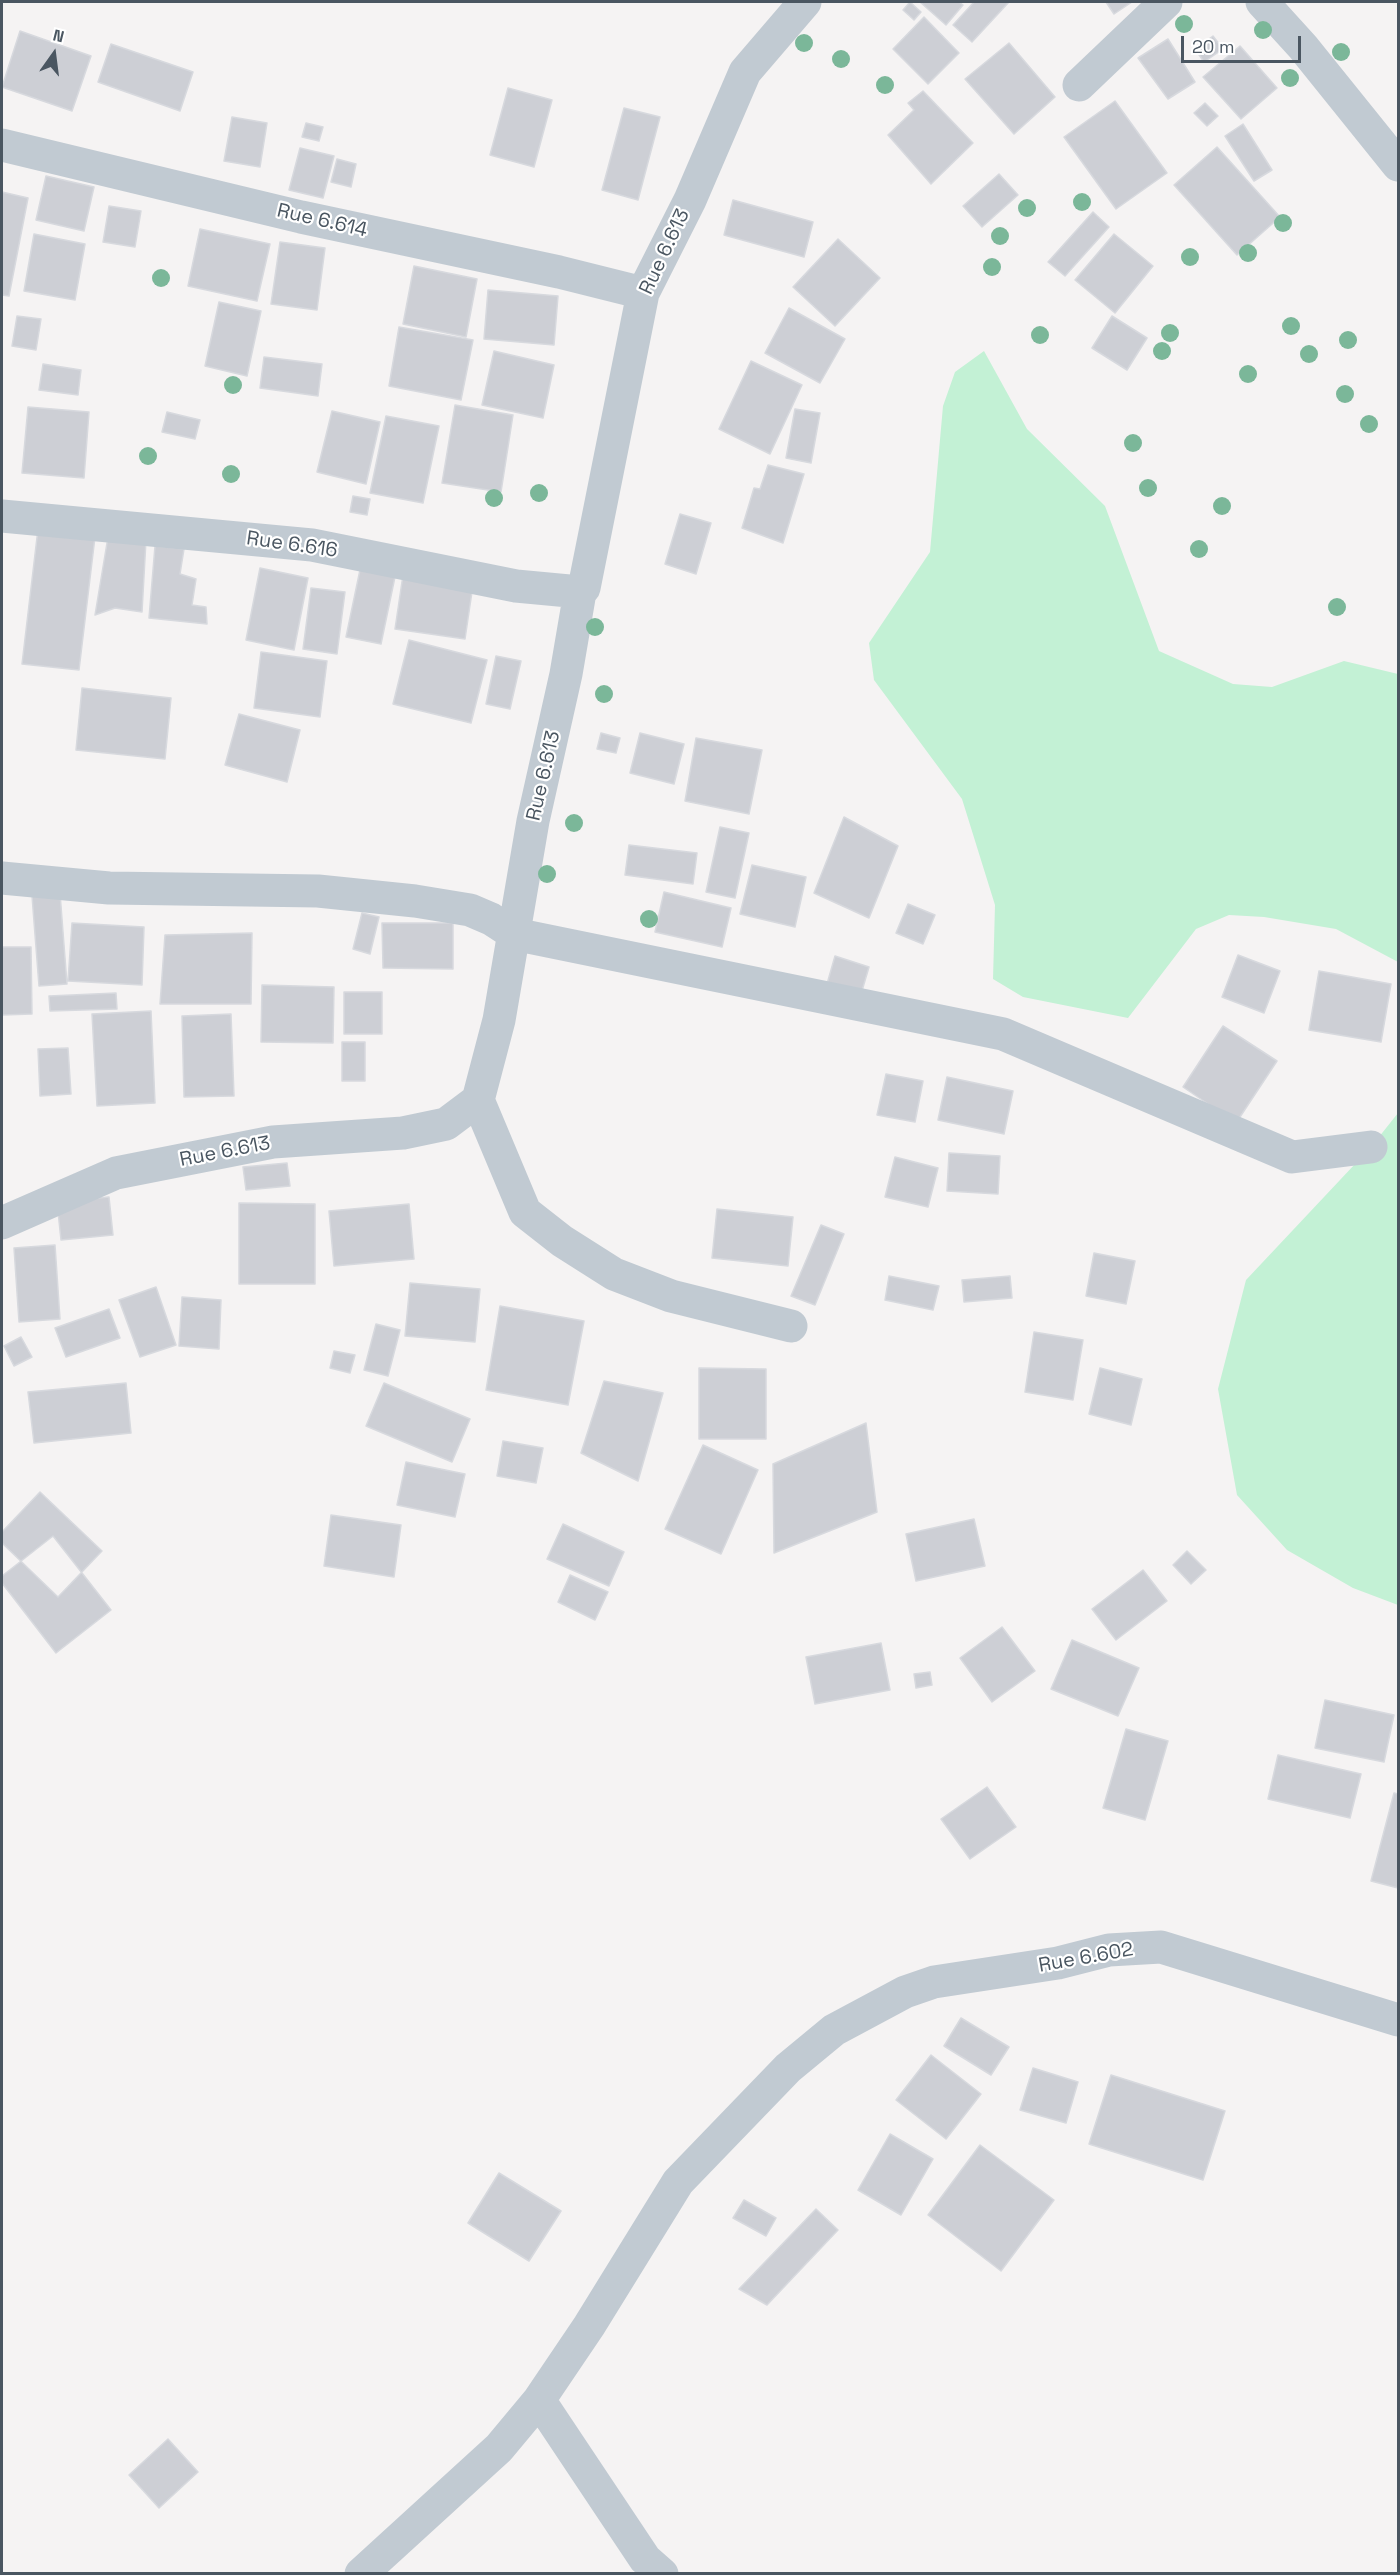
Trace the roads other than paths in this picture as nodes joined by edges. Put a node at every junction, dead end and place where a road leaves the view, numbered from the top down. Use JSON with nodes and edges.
{"nodes":[{"id":1,"x":804,"y":2,"type":"edge"},
{"id":2,"x":1166,"y":2,"type":"edge"},
{"id":3,"x":1262,"y":2,"type":"edge"},
{"id":4,"x":1079,"y":85,"type":"dead end"},
{"id":5,"x":2,"y":145,"type":"edge"},
{"id":6,"x":1398,"y":165,"type":"edge"},
{"id":7,"x":644,"y":293,"type":"junction"},
{"id":8,"x":2,"y":516,"type":"edge"},
{"id":9,"x":580,"y":592,"type":"junction"},
{"id":10,"x":2,"y":878,"type":"edge"},
{"id":11,"x":514,"y":934,"type":"junction"},
{"id":12,"x":478,"y":1100,"type":"junction"},
{"id":13,"x":1371,"y":1147,"type":"dead end"},
{"id":14,"x":2,"y":1223,"type":"edge"},
{"id":15,"x":791,"y":1326,"type":"dead end"},
{"id":16,"x":1398,"y":2020,"type":"edge"},
{"id":17,"x":538,"y":2400,"type":"junction"},
{"id":18,"x":362,"y":2574,"type":"edge"},
{"id":19,"x":662,"y":2574,"type":"edge"}],
"edges":[{"from":1,"to":7,"type":"street","name":"Rue 6.613"},
{"from":2,"to":4,"type":"street"},
{"from":3,"to":6,"type":"street"},
{"from":5,"to":7,"type":"street","name":"Rue 6.614"},
{"from":7,"to":9,"type":"street","name":"Rue 6.613"},
{"from":8,"to":9,"type":"street","name":"Rue 6.616"},
{"from":9,"to":11,"type":"street","name":"Rue 6.613"},
{"from":10,"to":11,"type":"street"},
{"from":11,"to":12,"type":"street","name":"Rue 6.613"},
{"from":11,"to":13,"type":"street"},
{"from":12,"to":14,"type":"street","name":"Rue 6.613"},
{"from":12,"to":15,"type":"street"},
{"from":16,"to":17,"type":"street","name":"Rue 6.602"},
{"from":17,"to":18,"type":"street","name":"Rue 6.602"},
{"from":17,"to":19,"type":"street"}]}
